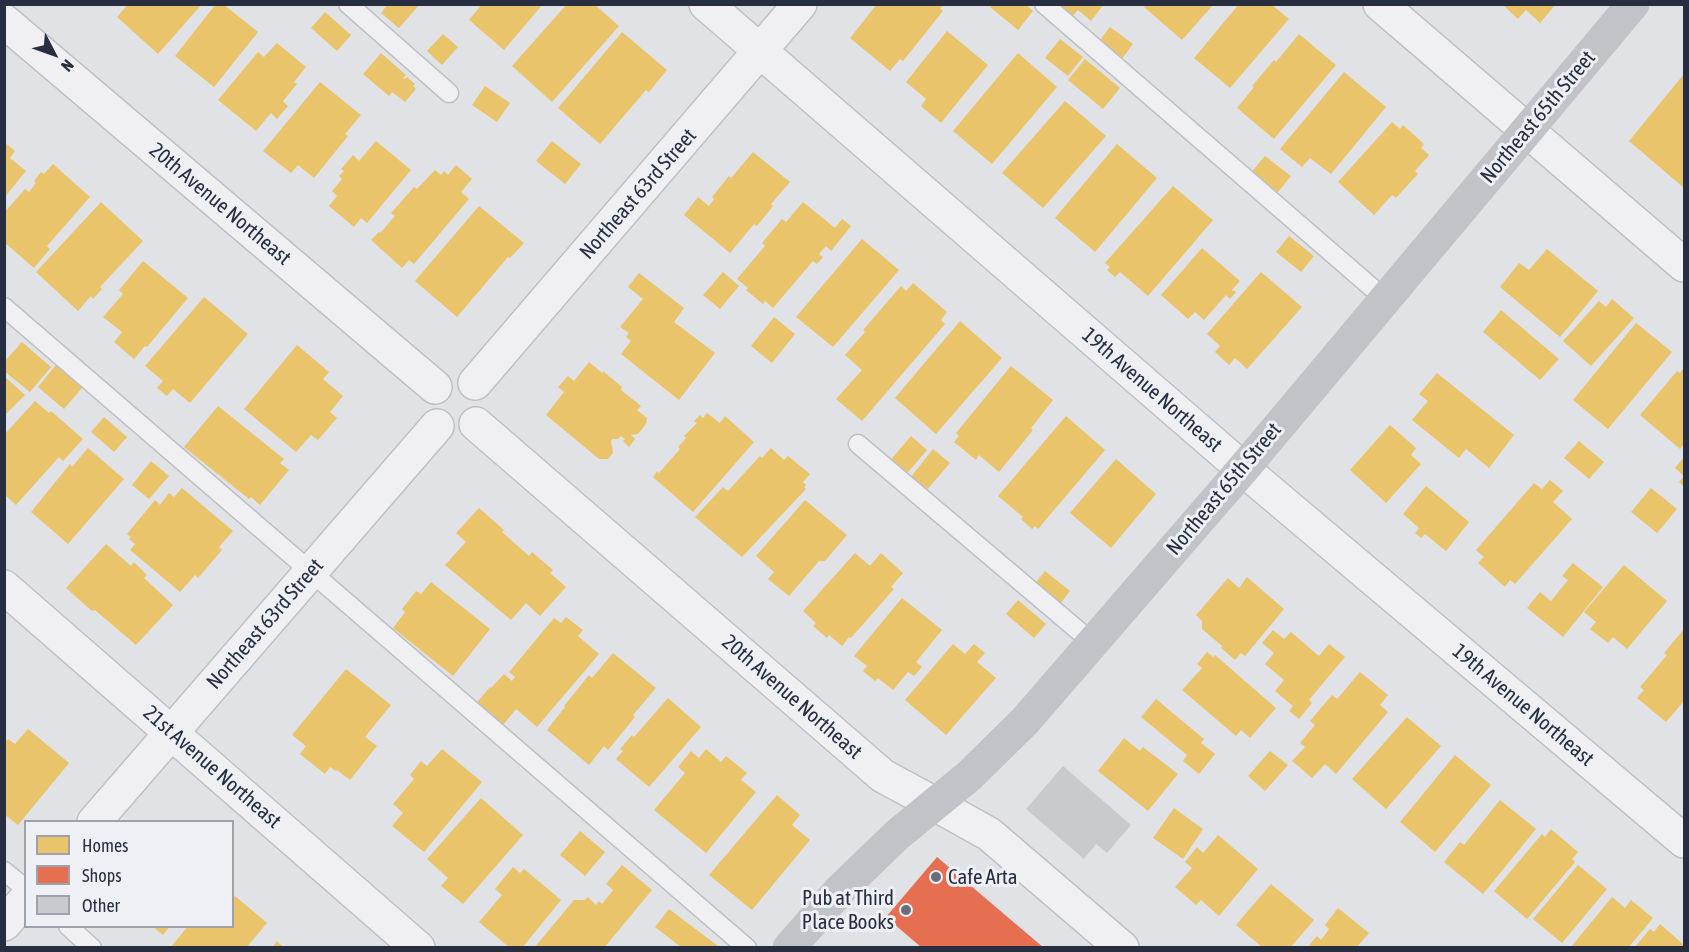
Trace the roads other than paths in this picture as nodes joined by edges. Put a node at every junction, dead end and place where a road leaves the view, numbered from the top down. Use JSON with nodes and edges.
{"nodes":[{"id":1,"x":348,"y":4,"type":"edge"},
{"id":2,"x":706,"y":4,"type":"edge"},
{"id":3,"x":800,"y":4,"type":"edge"},
{"id":4,"x":1044,"y":4,"type":"edge"},
{"id":5,"x":1380,"y":4,"type":"edge"},
{"id":6,"x":1633,"y":4,"type":"edge"},
{"id":7,"x":4,"y":21,"type":"edge"},
{"id":8,"x":760,"y":52,"type":"junction"},
{"id":9,"x":449,"y":93,"type":"dead end"},
{"id":10,"x":1526,"y":131,"type":"junction"},
{"id":11,"x":1684,"y":265,"type":"edge"},
{"id":12,"x":1385,"y":299,"type":"junction"},
{"id":13,"x":4,"y":307,"type":"edge"},
{"id":14,"x":475,"y":383,"type":"junction"},
{"id":15,"x":435,"y":387,"type":"junction"},
{"id":16,"x":476,"y":424,"type":"junction"},
{"id":17,"x":437,"y":426,"type":"junction"},
{"id":18,"x":858,"y":444,"type":"dead end"},
{"id":19,"x":1243,"y":469,"type":"junction"},
{"id":20,"x":310,"y":571,"type":"junction"},
{"id":21,"x":4,"y":587,"type":"edge"},
{"id":22,"x":1093,"y":643,"type":"junction"},
{"id":23,"x":172,"y":732,"type":"junction"},
{"id":24,"x":935,"y":804,"type":"junction"},
{"id":25,"x":96,"y":820,"type":"edge"},
{"id":26,"x":1684,"y":841,"type":"edge"},
{"id":27,"x":4,"y":871,"type":"edge"},
{"id":28,"x":24,"y":887,"type":"edge"},
{"id":29,"x":24,"y":901,"type":"edge"},
{"id":30,"x":4,"y":924,"type":"edge"},
{"id":31,"x":69,"y":928,"type":"edge"},
{"id":32,"x":92,"y":948,"type":"edge"},
{"id":33,"x":418,"y":948,"type":"edge"},
{"id":34,"x":747,"y":948,"type":"edge"},
{"id":35,"x":789,"y":948,"type":"edge"},
{"id":36,"x":1122,"y":948,"type":"edge"}],
"edges":[{"from":1,"to":9,"type":"lane"},
{"from":2,"to":8,"type":"street","name":"19th Avenue Northeast"},
{"from":3,"to":8,"type":"street","name":"Northeast 63rd Street"},
{"from":4,"to":12,"type":"lane"},
{"from":5,"to":10,"type":"street"},
{"from":6,"to":10,"type":"main road","name":"Northeast 65th Street"},
{"from":7,"to":15,"type":"street","name":"20th Avenue Northeast"},
{"from":8,"to":14,"type":"street","name":"Northeast 63rd Street"},
{"from":8,"to":19,"type":"street","name":"19th Avenue Northeast"},
{"from":10,"to":11,"type":"street"},
{"from":10,"to":12,"type":"main road","name":"Northeast 65th Street"},
{"from":12,"to":19,"type":"main road","name":"Northeast 65th Street"},
{"from":13,"to":20,"type":"lane"},
{"from":14,"to":15,"type":"street"},
{"from":14,"to":16,"type":"street"},
{"from":15,"to":17,"type":"street"},
{"from":16,"to":17,"type":"street"},
{"from":16,"to":24,"type":"street","name":"20th Avenue Northeast"},
{"from":17,"to":20,"type":"street","name":"Northeast 63rd Street"},
{"from":18,"to":22,"type":"lane"},
{"from":19,"to":22,"type":"main road","name":"Northeast 65th Street"},
{"from":19,"to":26,"type":"street","name":"19th Avenue Northeast"},
{"from":20,"to":23,"type":"street","name":"Northeast 63rd Street"},
{"from":20,"to":34,"type":"lane"},
{"from":21,"to":23,"type":"street","name":"21st Avenue Northeast"},
{"from":22,"to":24,"type":"main road","name":"Northeast 65th Street"},
{"from":23,"to":25,"type":"street","name":"Northeast 63rd Street"},
{"from":23,"to":33,"type":"street","name":"21st Avenue Northeast"},
{"from":24,"to":35,"type":"main road","name":"Northeast 65th Street"},
{"from":24,"to":36,"type":"street","name":"20th Avenue Northeast"},
{"from":27,"to":28,"type":"lane"},
{"from":29,"to":30,"type":"street"},
{"from":31,"to":32,"type":"lane"}]}
